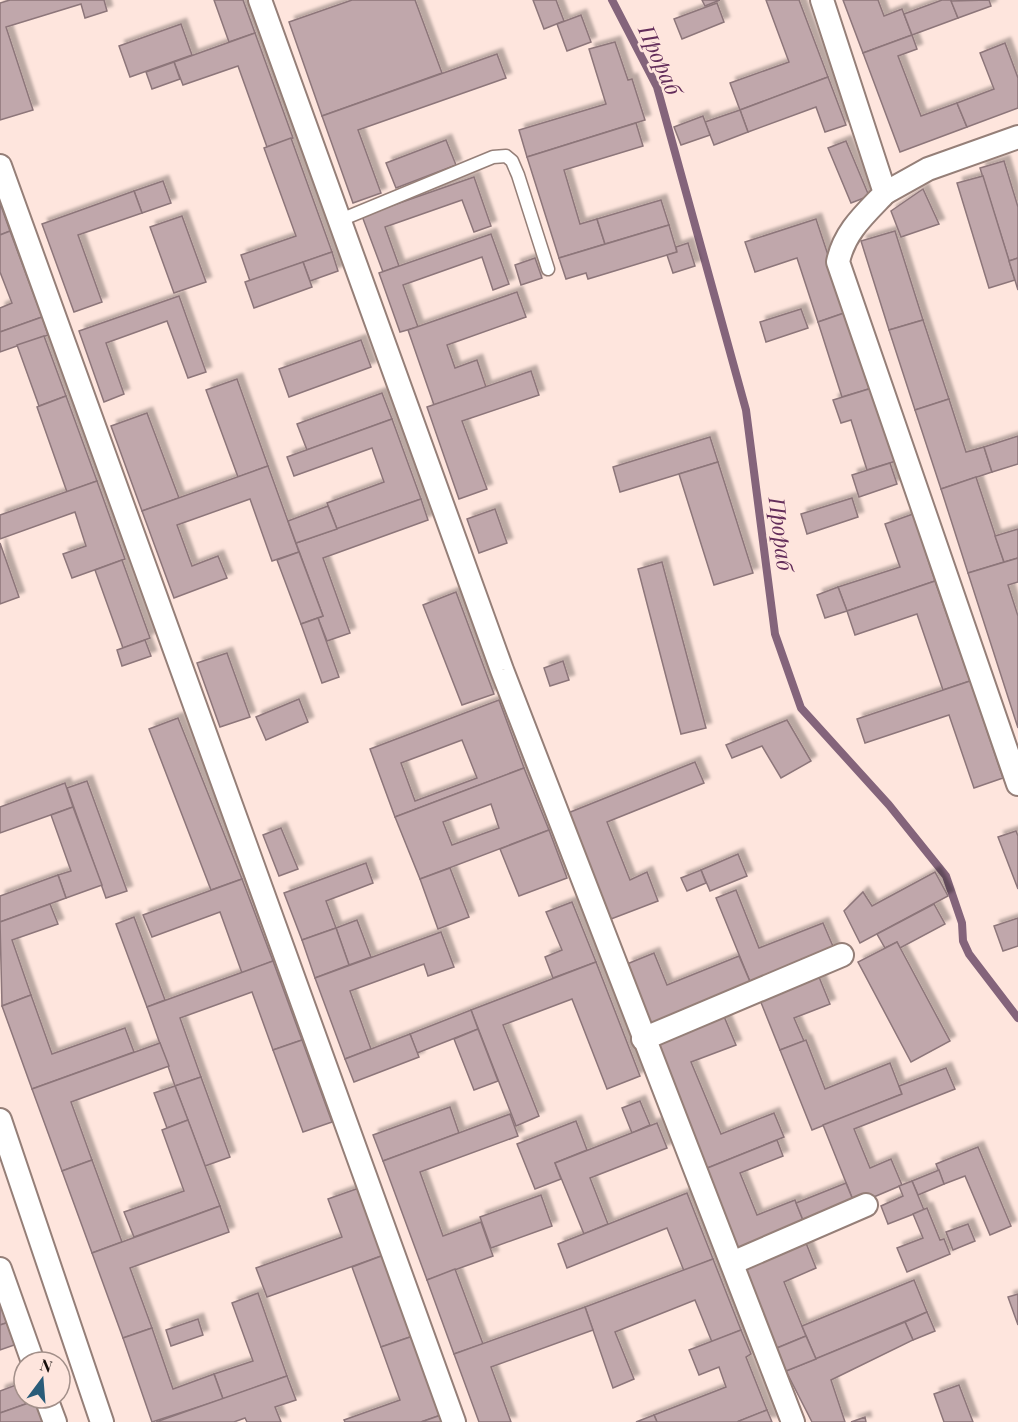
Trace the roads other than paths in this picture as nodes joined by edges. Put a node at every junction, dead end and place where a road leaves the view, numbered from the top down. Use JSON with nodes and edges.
{"nodes":[{"id":1,"x":260,"y":0,"type":"edge"},
{"id":2,"x":822,"y":0,"type":"edge"},
{"id":3,"x":1018,"y":137,"type":"edge"},
{"id":4,"x":0,"y":166,"type":"edge"},
{"id":5,"x":885,"y":193,"type":"junction"},
{"id":6,"x":338,"y":221,"type":"junction"},
{"id":7,"x":548,"y":268,"type":"dead end"},
{"id":8,"x":1018,"y":784,"type":"edge"},
{"id":9,"x":842,"y":955,"type":"dead end"},
{"id":10,"x":643,"y":1039,"type":"junction"},
{"id":11,"x":0,"y":1120,"type":"edge"},
{"id":12,"x":866,"y":1205,"type":"dead end"},
{"id":13,"x":732,"y":1263,"type":"junction"},
{"id":14,"x":0,"y":1269,"type":"edge"},
{"id":15,"x":29,"y":1350,"type":"edge"},
{"id":16,"x":102,"y":1422,"type":"edge"},
{"id":17,"x":454,"y":1422,"type":"edge"},
{"id":18,"x":793,"y":1422,"type":"edge"}],
"edges":[{"from":1,"to":6,"type":"street"},
{"from":2,"to":5,"type":"street"},
{"from":3,"to":5,"type":"street"},
{"from":4,"to":17,"type":"street"},
{"from":5,"to":8,"type":"street"},
{"from":6,"to":7,"type":"lane"},
{"from":6,"to":10,"type":"street"},
{"from":9,"to":10,"type":"street"},
{"from":10,"to":13,"type":"street"},
{"from":11,"to":16,"type":"street"},
{"from":12,"to":13,"type":"street"},
{"from":13,"to":18,"type":"street"},
{"from":14,"to":15,"type":"street"}]}
